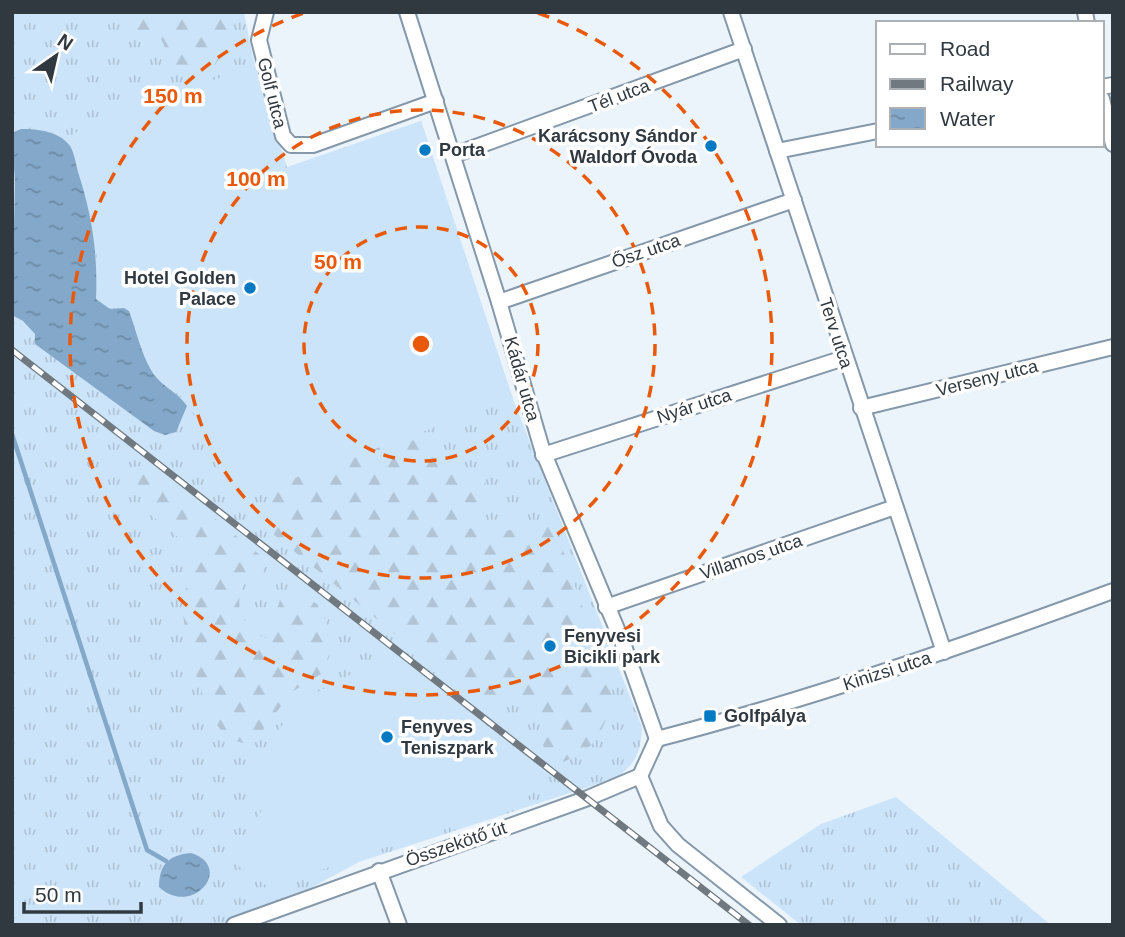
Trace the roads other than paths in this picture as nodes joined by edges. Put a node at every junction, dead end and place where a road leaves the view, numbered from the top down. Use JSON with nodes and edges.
{"nodes":[{"id":1,"x":266,"y":12,"type":"edge"},
{"id":2,"x":407,"y":12,"type":"edge"},
{"id":3,"x":731,"y":12,"type":"edge"},
{"id":4,"x":744,"y":49,"type":"junction"},
{"id":5,"x":436,"y":101,"type":"junction"},
{"id":6,"x":1104,"y":107,"type":"edge"},
{"id":7,"x":876,"y":131,"type":"edge"},
{"id":8,"x":1113,"y":144,"type":"edge"},
{"id":9,"x":777,"y":151,"type":"junction"},
{"id":10,"x":454,"y":155,"type":"junction"},
{"id":11,"x":794,"y":200,"type":"junction"},
{"id":12,"x":499,"y":302,"type":"junction"},
{"id":13,"x":1113,"y":347,"type":"edge"},
{"id":14,"x":844,"y":358,"type":"junction"},
{"id":15,"x":861,"y":408,"type":"junction"},
{"id":16,"x":543,"y":454,"type":"junction"},
{"id":17,"x":895,"y":507,"type":"junction"},
{"id":18,"x":1113,"y":591,"type":"edge"},
{"id":19,"x":606,"y":607,"type":"junction"},
{"id":20,"x":944,"y":652,"type":"junction"},
{"id":21,"x":657,"y":739,"type":"junction"},
{"id":22,"x":640,"y":776,"type":"junction"},
{"id":23,"x":379,"y":871,"type":"junction"},
{"id":24,"x":234,"y":925,"type":"edge"},
{"id":25,"x":398,"y":925,"type":"edge"},
{"id":26,"x":779,"y":925,"type":"edge"}],
"edges":[{"from":1,"to":5,"type":"street","name":"Golf utca"},
{"from":2,"to":5,"type":"street","name":"Kádár utca"},
{"from":3,"to":4,"type":"street","name":"Terv utca"},
{"from":4,"to":9,"type":"street","name":"Terv utca"},
{"from":4,"to":10,"type":"street","name":"Tél utca"},
{"from":5,"to":10,"type":"street","name":"Kádár utca"},
{"from":6,"to":8,"type":"street"},
{"from":7,"to":9,"type":"street"},
{"from":9,"to":11,"type":"street","name":"Terv utca"},
{"from":10,"to":12,"type":"street","name":"Kádár utca"},
{"from":11,"to":12,"type":"street","name":"Ősz utca"},
{"from":11,"to":14,"type":"street","name":"Terv utca"},
{"from":12,"to":16,"type":"street","name":"Kádár utca"},
{"from":13,"to":15,"type":"street","name":"Verseny utca"},
{"from":14,"to":15,"type":"street","name":"Terv utca"},
{"from":14,"to":16,"type":"street","name":"Nyár utca"},
{"from":15,"to":17,"type":"street","name":"Terv utca"},
{"from":16,"to":19,"type":"street","name":"Kádár utca"},
{"from":17,"to":19,"type":"street","name":"Villamos utca"},
{"from":17,"to":20,"type":"street","name":"Terv utca"},
{"from":18,"to":20,"type":"street","name":"Kinizsi utca"},
{"from":19,"to":21,"type":"street","name":"Kádár utca"},
{"from":20,"to":21,"type":"street","name":"Kinizsi utca"},
{"from":21,"to":22,"type":"street"},
{"from":22,"to":23,"type":"street","name":"Összekötő út"},
{"from":22,"to":26,"type":"street"},
{"from":23,"to":24,"type":"street","name":"Összekötő út"},
{"from":23,"to":25,"type":"street"}]}
